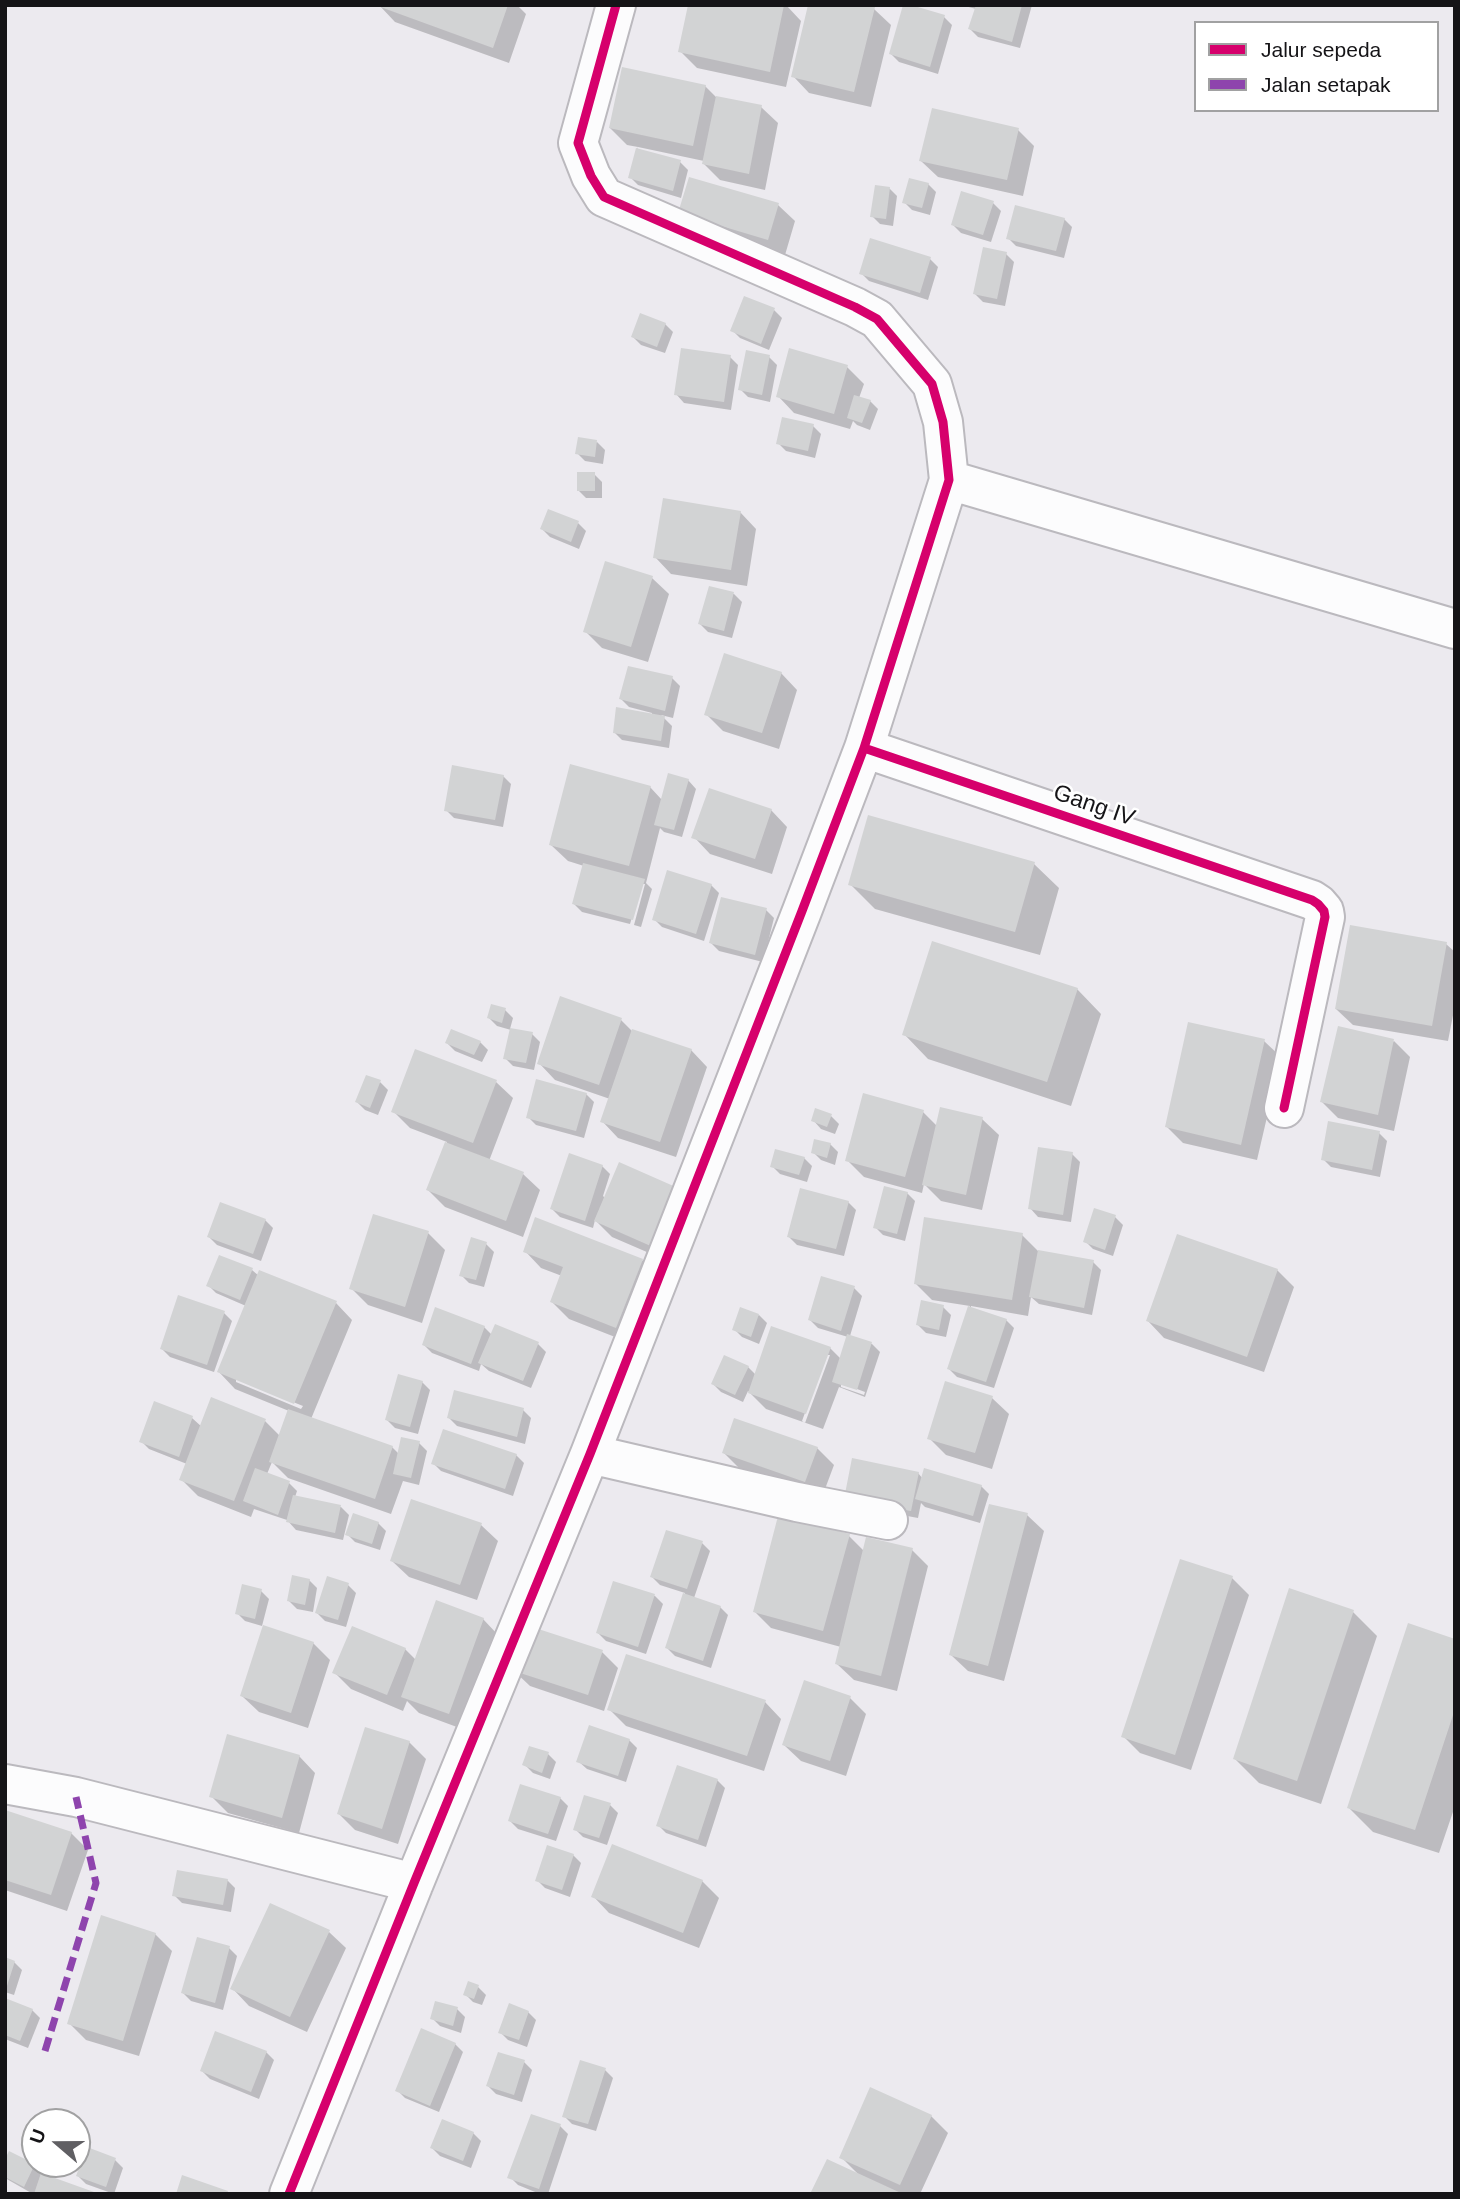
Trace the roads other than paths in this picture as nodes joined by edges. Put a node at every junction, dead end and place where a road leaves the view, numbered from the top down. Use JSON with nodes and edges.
{"nodes":[{"id":1,"x":616,"y":5,"type":"edge"},
{"id":2,"x":949,"y":480,"type":"junction"},
{"id":3,"x":1455,"y":629,"type":"edge"},
{"id":4,"x":864,"y":748,"type":"junction"},
{"id":5,"x":1284,"y":1108,"type":"dead end"},
{"id":6,"x":590,"y":1454,"type":"junction"},
{"id":7,"x":887,"y":1520,"type":"dead end"},
{"id":8,"x":5,"y":1784,"type":"edge"},
{"id":9,"x":414,"y":1883,"type":"junction"},
{"id":10,"x":289,"y":2194,"type":"edge"}],
"edges":[{"from":1,"to":2,"type":"street"},
{"from":2,"to":3,"type":"street"},
{"from":2,"to":4,"type":"street"},
{"from":4,"to":5,"type":"street","name":"Gang IV"},
{"from":4,"to":6,"type":"street"},
{"from":6,"to":7,"type":"street"},
{"from":6,"to":9,"type":"street"},
{"from":8,"to":9,"type":"street"},
{"from":9,"to":10,"type":"street"}]}
